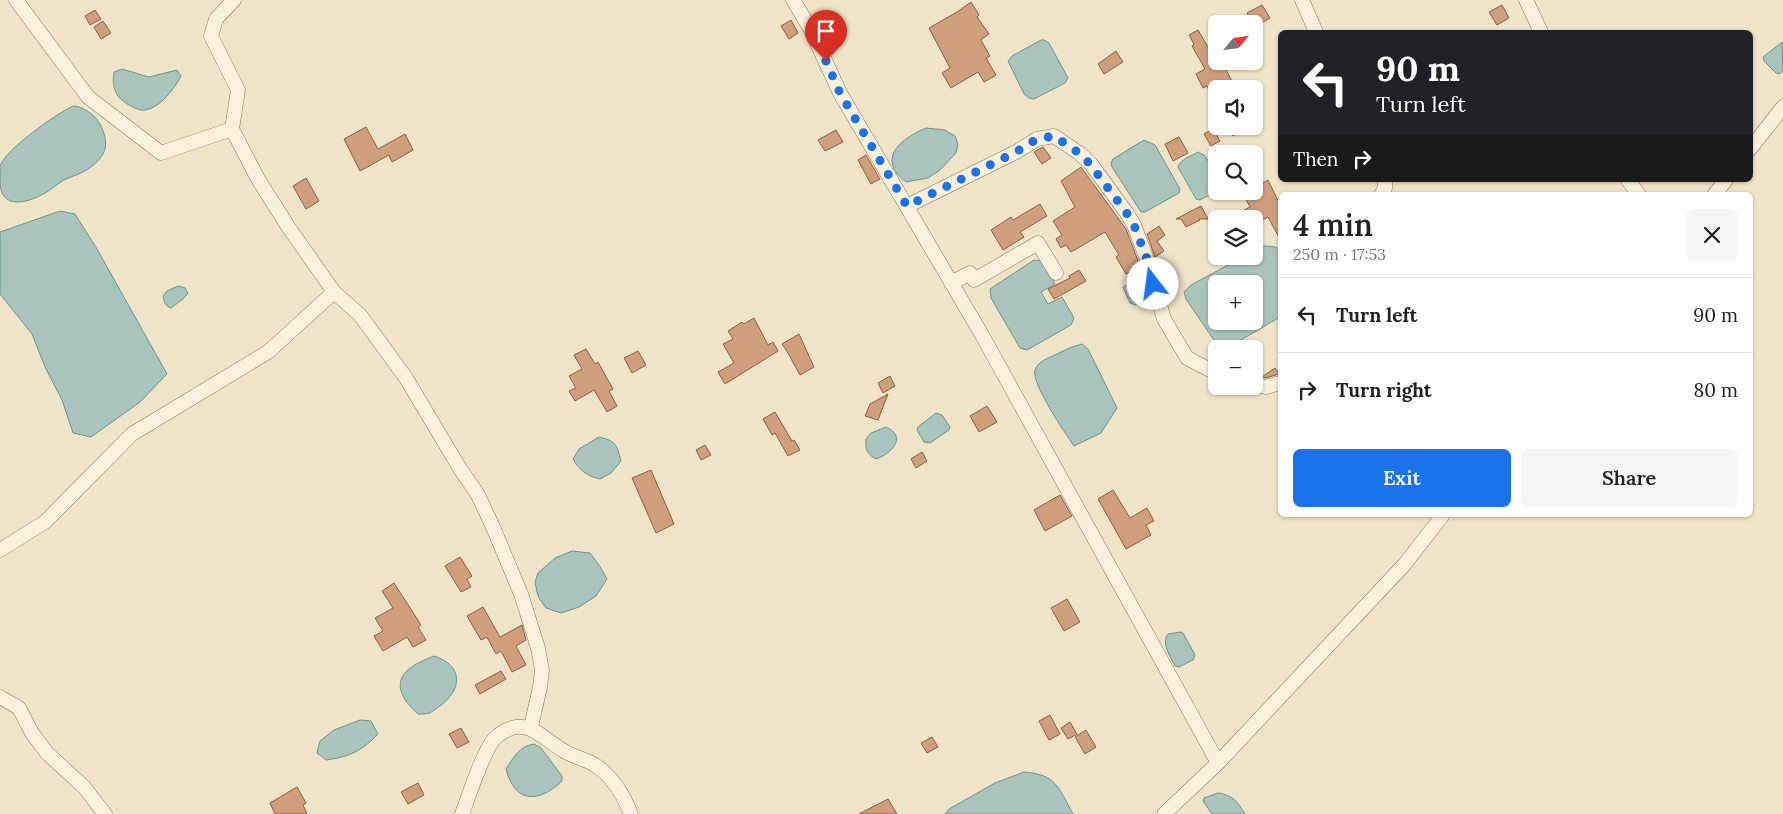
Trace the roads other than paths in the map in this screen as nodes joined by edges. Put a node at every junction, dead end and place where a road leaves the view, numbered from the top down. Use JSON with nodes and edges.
{"nodes":[{"id":1,"x":16,"y":0,"type":"edge"},
{"id":2,"x":234,"y":0,"type":"edge"},
{"id":3,"x":792,"y":0,"type":"edge"},
{"id":4,"x":1302,"y":0,"type":"edge"},
{"id":5,"x":1526,"y":0,"type":"edge"},
{"id":6,"x":1315,"y":30,"type":"edge"},
{"id":7,"x":1540,"y":30,"type":"edge"},
{"id":8,"x":1783,"y":107,"type":"edge"},
{"id":9,"x":232,"y":129,"type":"junction"},
{"id":10,"x":1753,"y":145,"type":"edge"},
{"id":11,"x":1724,"y":182,"type":"edge"},
{"id":12,"x":1716,"y":192,"type":"edge"},
{"id":13,"x":907,"y":206,"type":"junction"},
{"id":14,"x":1056,"y":273,"type":"dead end"},
{"id":15,"x":951,"y":283,"type":"junction"},
{"id":16,"x":334,"y":292,"type":"junction"},
{"id":17,"x":1208,"y":369,"type":"edge"},
{"id":18,"x":1278,"y":384,"type":"edge"},
{"id":19,"x":1263,"y":386,"type":"edge"},
{"id":20,"x":1441,"y":517,"type":"edge"},
{"id":21,"x":0,"y":550,"type":"edge"},
{"id":22,"x":0,"y":697,"type":"edge"},
{"id":23,"x":531,"y":727,"type":"junction"},
{"id":24,"x":1218,"y":763,"type":"junction"},
{"id":25,"x":105,"y":814,"type":"edge"},
{"id":26,"x":462,"y":814,"type":"edge"},
{"id":27,"x":631,"y":814,"type":"edge"},
{"id":28,"x":1164,"y":814,"type":"edge"}],
"edges":[{"from":1,"to":9,"type":"street"},
{"from":2,"to":9,"type":"street"},
{"from":3,"to":13,"type":"street"},
{"from":4,"to":6,"type":"street"},
{"from":5,"to":7,"type":"street"},
{"from":8,"to":10,"type":"street"},
{"from":9,"to":16,"type":"street"},
{"from":11,"to":12,"type":"street"},
{"from":13,"to":15,"type":"street"},
{"from":13,"to":17,"type":"street"},
{"from":14,"to":15,"type":"street"},
{"from":15,"to":24,"type":"street"},
{"from":16,"to":21,"type":"street"},
{"from":16,"to":23,"type":"street"},
{"from":18,"to":19,"type":"street"},
{"from":20,"to":24,"type":"street"},
{"from":22,"to":25,"type":"street"},
{"from":23,"to":26,"type":"street"},
{"from":23,"to":27,"type":"street"},
{"from":24,"to":28,"type":"street"}]}
